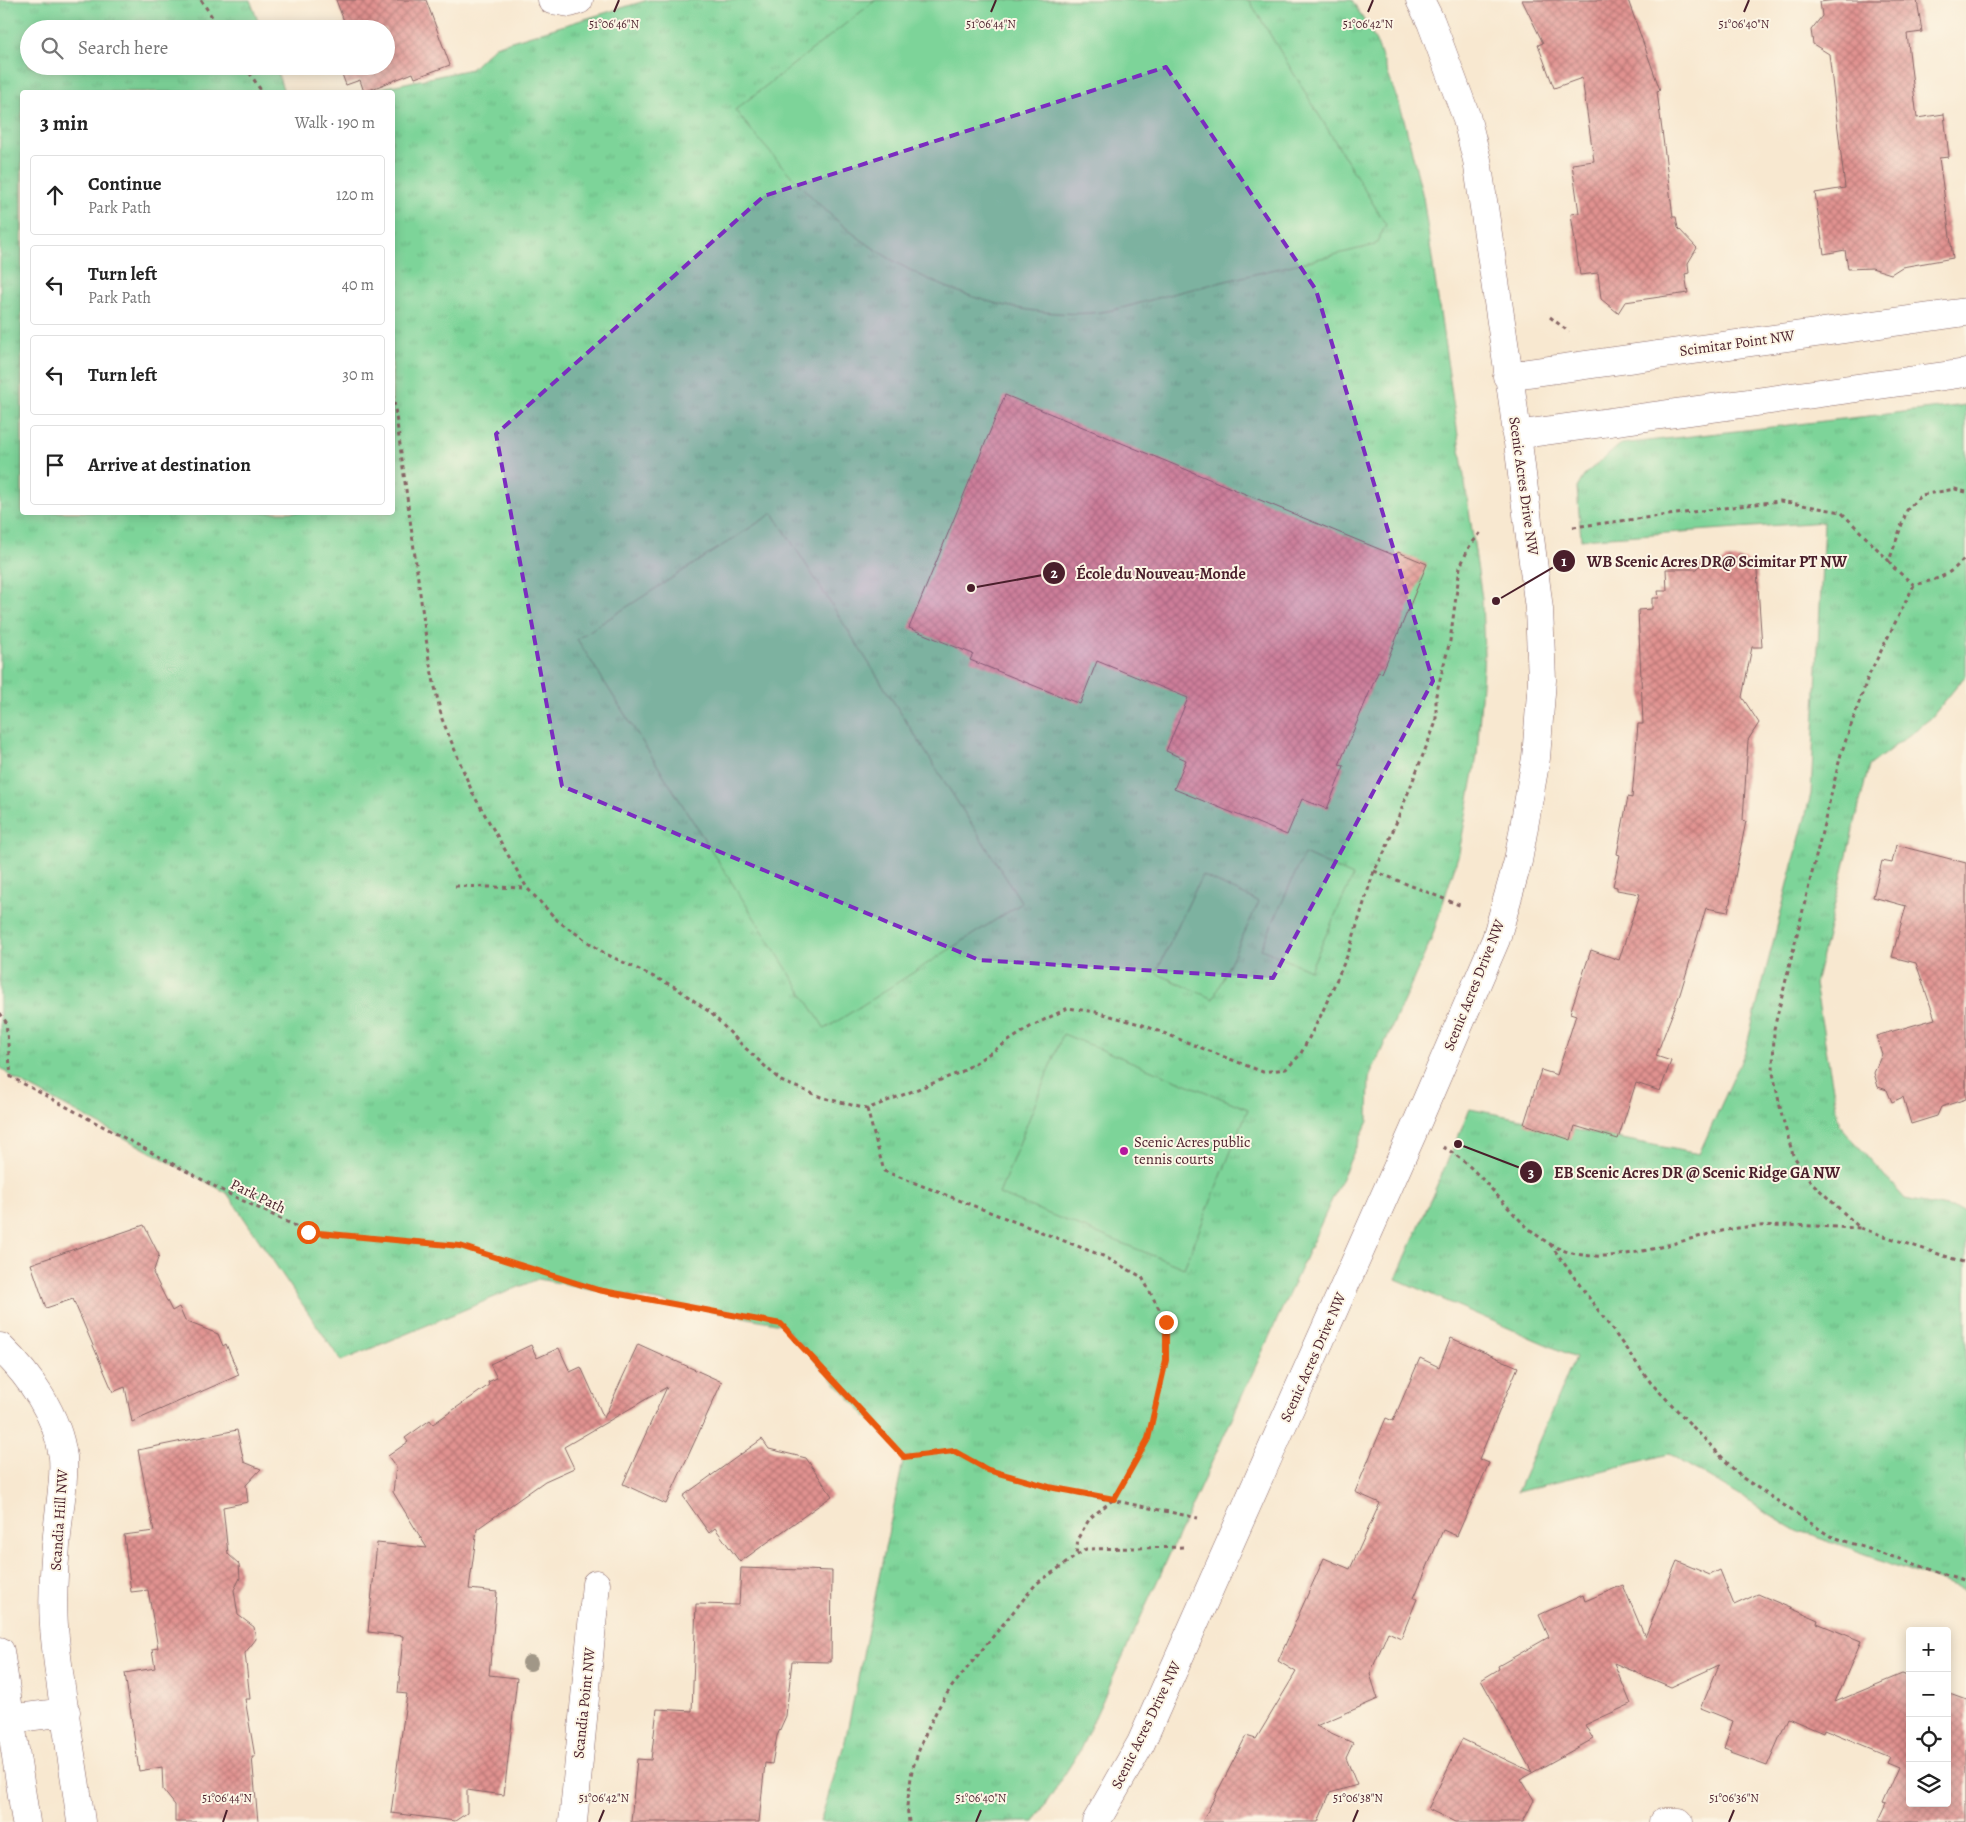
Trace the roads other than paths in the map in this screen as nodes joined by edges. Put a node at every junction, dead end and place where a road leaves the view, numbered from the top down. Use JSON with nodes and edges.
{"nodes":[{"id":1,"x":552,"y":0,"type":"edge"},
{"id":2,"x":579,"y":0,"type":"edge"},
{"id":3,"x":1420,"y":0,"type":"edge"},
{"id":4,"x":1966,"y":312,"type":"edge"},
{"id":5,"x":1966,"y":373,"type":"edge"},
{"id":6,"x":1507,"y":376,"type":"junction"},
{"id":7,"x":1516,"y":435,"type":"junction"},
{"id":8,"x":0,"y":1347,"type":"edge"},
{"id":9,"x":596,"y":1584,"type":"dead end"},
{"id":10,"x":0,"y":1652,"type":"edge"},
{"id":11,"x":66,"y":1712,"type":"junction"},
{"id":12,"x":10,"y":1719,"type":"junction"},
{"id":13,"x":26,"y":1822,"type":"edge"},
{"id":14,"x":81,"y":1822,"type":"edge"},
{"id":15,"x":573,"y":1822,"type":"edge"},
{"id":16,"x":1096,"y":1822,"type":"edge"},
{"id":17,"x":1662,"y":1822,"type":"edge"},
{"id":18,"x":1679,"y":1822,"type":"edge"}],
"edges":[{"from":1,"to":2,"type":"street"},
{"from":3,"to":6,"type":"street","name":"Scenic Acres Drive NW"},
{"from":4,"to":6,"type":"street","name":"Scimitar Point NW"},
{"from":5,"to":7,"type":"street"},
{"from":6,"to":7,"type":"street","name":"Scenic Acres Drive NW"},
{"from":7,"to":16,"type":"street","name":"Scenic Acres Drive NW"},
{"from":8,"to":11,"type":"street","name":"Scandia Hill NW"},
{"from":9,"to":15,"type":"street","name":"Scandia Point NW"},
{"from":10,"to":12,"type":"street"},
{"from":11,"to":12,"type":"street"},
{"from":11,"to":14,"type":"street","name":"Scandia Hill NW"},
{"from":12,"to":13,"type":"street"},
{"from":17,"to":18,"type":"street"}]}
